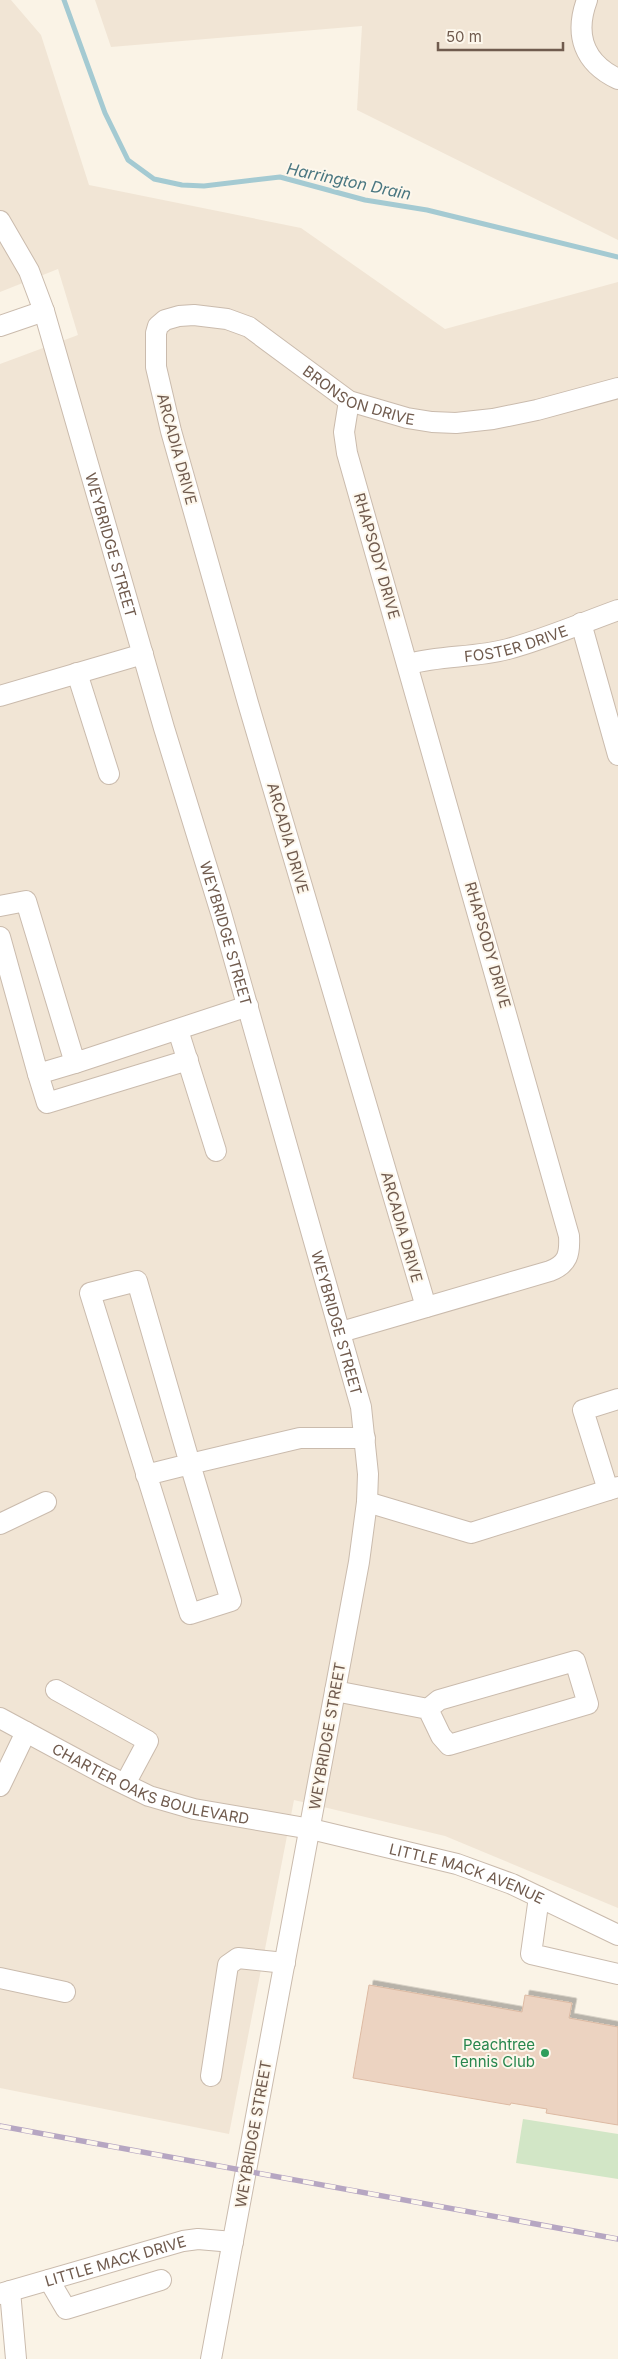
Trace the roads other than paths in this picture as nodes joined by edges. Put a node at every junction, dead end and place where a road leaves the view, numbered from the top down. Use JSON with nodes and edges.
{"nodes":[{"id":1,"x":587,"y":0,"type":"edge"},
{"id":2,"x":618,"y":79,"type":"edge"},
{"id":3,"x":0,"y":221,"type":"edge"},
{"id":4,"x":44,"y":311,"type":"junction"},
{"id":5,"x":0,"y":326,"type":"edge"},
{"id":6,"x":156,"y":367,"type":"joint"},
{"id":7,"x":618,"y":388,"type":"edge"},
{"id":8,"x":349,"y":401,"type":"junction"},
{"id":9,"x":618,"y":610,"type":"edge"},
{"id":10,"x":581,"y":623,"type":"junction"},
{"id":11,"x":143,"y":654,"type":"junction"},
{"id":12,"x":409,"y":664,"type":"junction"},
{"id":13,"x":77,"y":673,"type":"junction"},
{"id":14,"x":0,"y":696,"type":"edge"},
{"id":15,"x":618,"y":755,"type":"edge"},
{"id":16,"x":108,"y":774,"type":"dead end"},
{"id":17,"x":0,"y":906,"type":"edge"},
{"id":18,"x":0,"y":937,"type":"edge"},
{"id":19,"x":248,"y":1006,"type":"junction"},
{"id":20,"x":178,"y":1030,"type":"junction"},
{"id":21,"x":188,"y":1060,"type":"junction"},
{"id":22,"x":75,"y":1062,"type":"junction"},
{"id":23,"x":38,"y":1074,"type":"junction"},
{"id":24,"x":216,"y":1151,"type":"dead end"},
{"id":25,"x":426,"y":1307,"type":"junction"},
{"id":26,"x":341,"y":1332,"type":"junction"},
{"id":27,"x":618,"y":1400,"type":"edge"},
{"id":28,"x":365,"y":1438,"type":"junction"},
{"id":29,"x":190,"y":1464,"type":"junction"},
{"id":30,"x":146,"y":1475,"type":"junction"},
{"id":31,"x":613,"y":1489,"type":"edge"},
{"id":32,"x":46,"y":1502,"type":"dead end"},
{"id":33,"x":367,"y":1502,"type":"junction"},
{"id":34,"x":0,"y":1524,"type":"edge"},
{"id":35,"x":56,"y":1690,"type":"dead end"},
{"id":36,"x":335,"y":1691,"type":"junction"},
{"id":37,"x":428,"y":1709,"type":"junction"},
{"id":38,"x":0,"y":1718,"type":"edge"},
{"id":39,"x":26,"y":1732,"type":"junction"},
{"id":40,"x":125,"y":1784,"type":"junction"},
{"id":41,"x":0,"y":1786,"type":"edge"},
{"id":42,"x":311,"y":1829,"type":"junction"},
{"id":43,"x":539,"y":1897,"type":"junction"},
{"id":44,"x":618,"y":1935,"type":"edge"},
{"id":45,"x":286,"y":1963,"type":"junction"},
{"id":46,"x":618,"y":1974,"type":"edge"},
{"id":47,"x":0,"y":1978,"type":"edge"},
{"id":48,"x":65,"y":1992,"type":"dead end"},
{"id":49,"x":211,"y":2076,"type":"dead end"},
{"id":50,"x":233,"y":2242,"type":"junction"},
{"id":51,"x":49,"y":2280,"type":"junction"},
{"id":52,"x":160,"y":2280,"type":"dead end"},
{"id":53,"x":5,"y":2293,"type":"edge"},
{"id":54,"x":11,"y":2356,"type":"edge"},
{"id":55,"x":211,"y":2359,"type":"edge"}],
"edges":[{"from":1,"to":2,"type":"street"},
{"from":3,"to":4,"type":"street","name":"WEYBRIDGE STREET"},
{"from":4,"to":5,"type":"street"},
{"from":4,"to":11,"type":"street","name":"WEYBRIDGE STREET"},
{"from":6,"to":8,"type":"street","name":"BRONSON DRIVE"},
{"from":6,"to":25,"type":"street","name":"ARCADIA DRIVE"},
{"from":7,"to":8,"type":"street","name":"BRONSON DRIVE"},
{"from":8,"to":12,"type":"street","name":"RHAPSODY DRIVE"},
{"from":9,"to":10,"type":"street","name":"FOSTER DRIVE"},
{"from":10,"to":12,"type":"street","name":"FOSTER DRIVE"},
{"from":10,"to":15,"type":"street"},
{"from":11,"to":13,"type":"street"},
{"from":11,"to":19,"type":"street","name":"WEYBRIDGE STREET"},
{"from":12,"to":25,"type":"street","name":"RHAPSODY DRIVE"},
{"from":13,"to":14,"type":"street"},
{"from":13,"to":16,"type":"street"},
{"from":17,"to":22,"type":"street"},
{"from":18,"to":23,"type":"street"},
{"from":19,"to":20,"type":"street"},
{"from":19,"to":26,"type":"street","name":"WEYBRIDGE STREET"},
{"from":20,"to":21,"type":"street"},
{"from":20,"to":22,"type":"street"},
{"from":21,"to":23,"type":"street"},
{"from":21,"to":24,"type":"street"},
{"from":22,"to":23,"type":"street"},
{"from":25,"to":26,"type":"street","name":"RHAPSODY DRIVE"},
{"from":26,"to":28,"type":"street","name":"WEYBRIDGE STREET"},
{"from":27,"to":31,"type":"street"},
{"from":28,"to":29,"type":"street"},
{"from":28,"to":33,"type":"street","name":"WEYBRIDGE STREET"},
{"from":29,"to":30,"type":"street"},
{"from":29,"to":30,"type":"street"},
{"from":29,"to":30,"type":"street"},
{"from":31,"to":33,"type":"street"},
{"from":32,"to":34,"type":"street"},
{"from":33,"to":36,"type":"street","name":"WEYBRIDGE STREET"},
{"from":35,"to":40,"type":"street"},
{"from":36,"to":37,"type":"street"},
{"from":36,"to":42,"type":"street","name":"WEYBRIDGE STREET"},
{"from":37,"to":37,"type":"street"},
{"from":38,"to":39,"type":"street","name":"CHARTER OAKS BOULEVARD"},
{"from":39,"to":40,"type":"street","name":"CHARTER OAKS BOULEVARD"},
{"from":39,"to":41,"type":"street"},
{"from":40,"to":42,"type":"street","name":"CHARTER OAKS BOULEVARD"},
{"from":42,"to":43,"type":"street","name":"LITTLE MACK AVENUE"},
{"from":42,"to":45,"type":"street","name":"WEYBRIDGE STREET"},
{"from":43,"to":44,"type":"street","name":"LITTLE MACK AVENUE"},
{"from":43,"to":46,"type":"street"},
{"from":45,"to":49,"type":"street"},
{"from":45,"to":50,"type":"street","name":"WEYBRIDGE STREET"},
{"from":47,"to":48,"type":"street"},
{"from":50,"to":51,"type":"street","name":"LITTLE MACK DRIVE"},
{"from":50,"to":55,"type":"street","name":"WEYBRIDGE STREET"},
{"from":51,"to":52,"type":"street"},
{"from":51,"to":53,"type":"street","name":"LITTLE MACK DRIVE"},
{"from":53,"to":54,"type":"street"}]}
